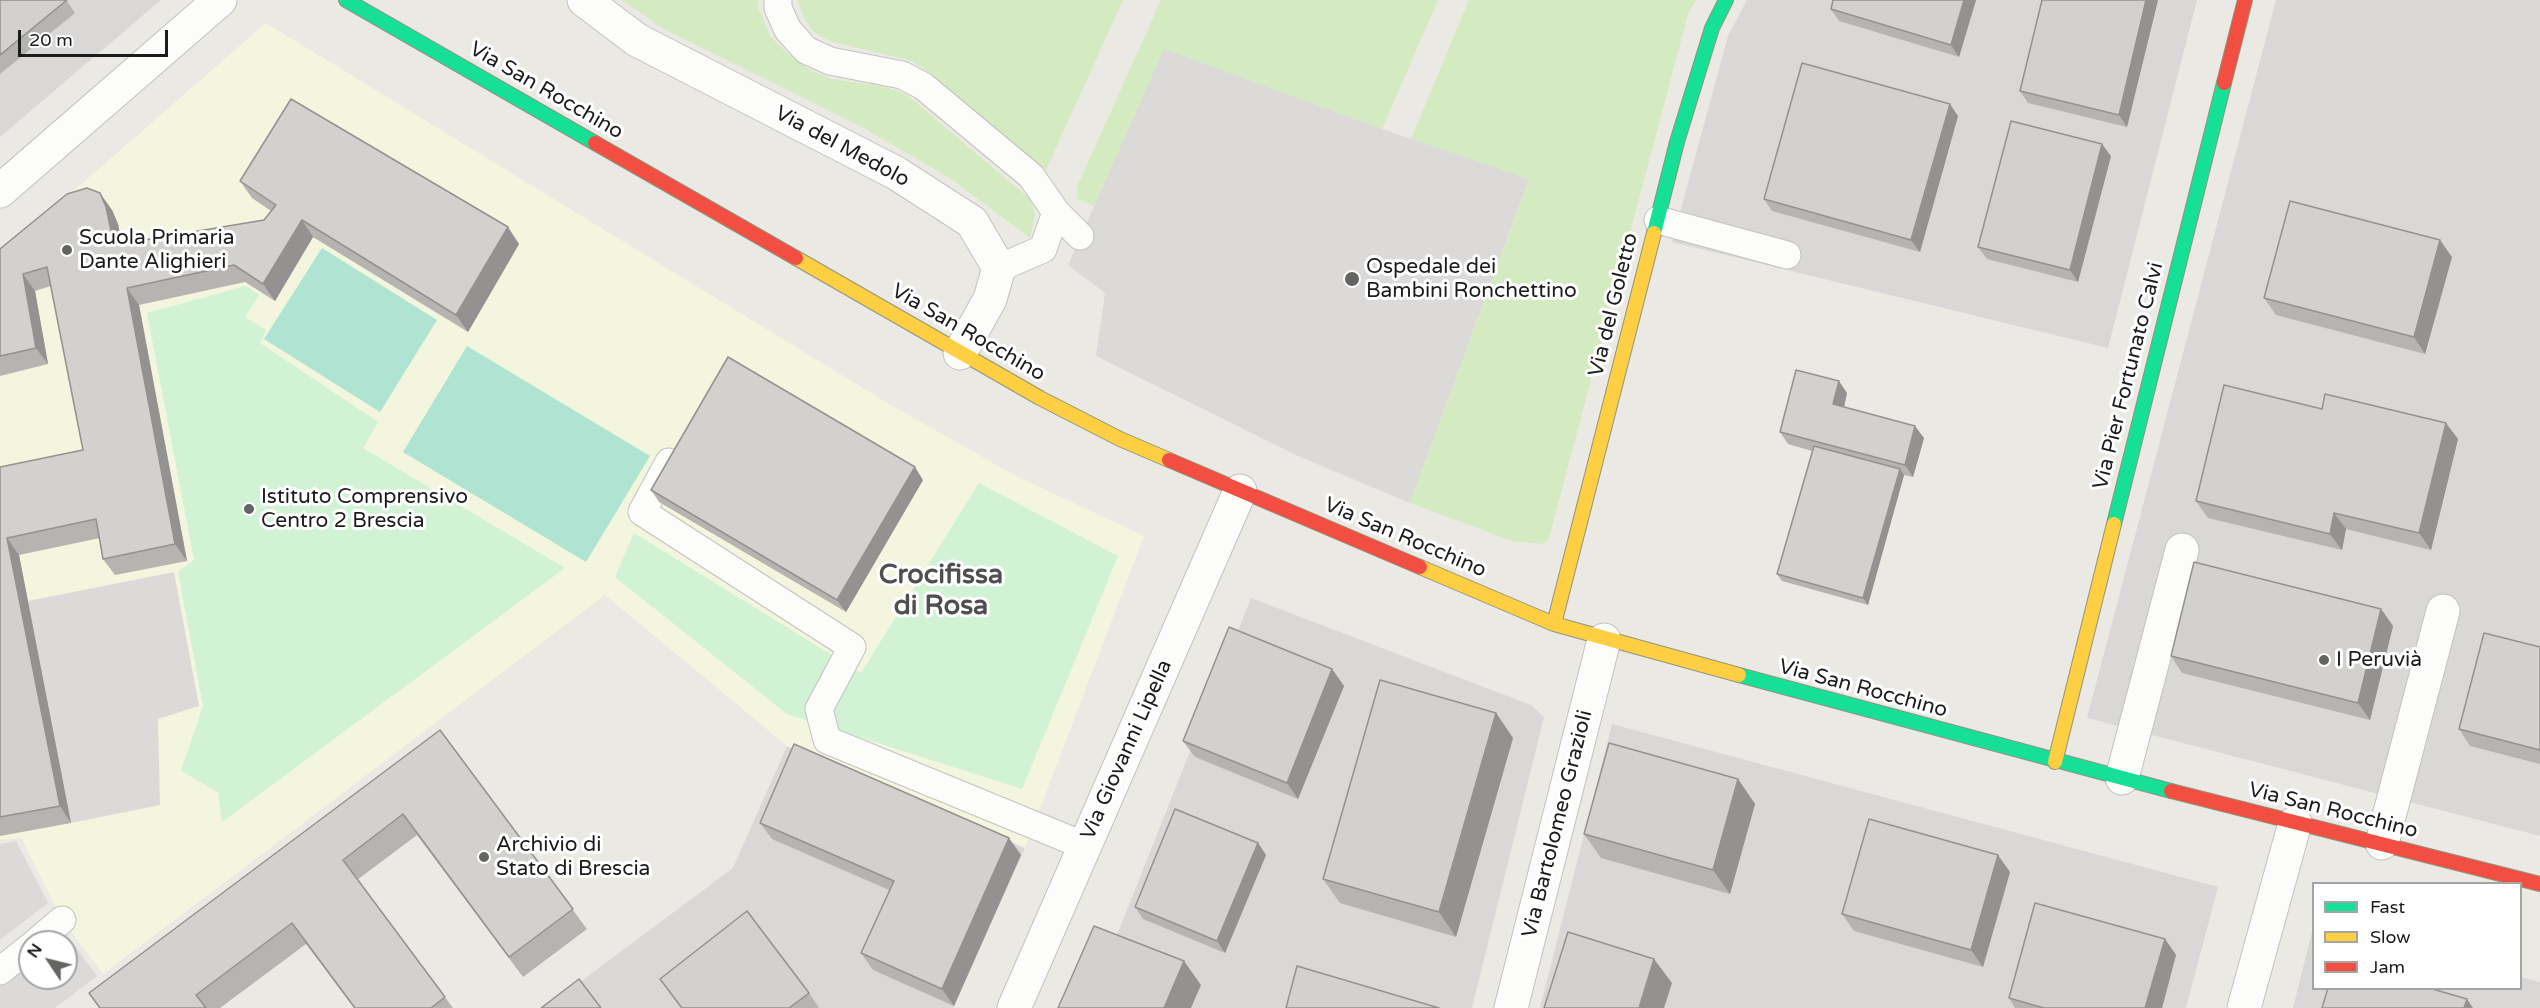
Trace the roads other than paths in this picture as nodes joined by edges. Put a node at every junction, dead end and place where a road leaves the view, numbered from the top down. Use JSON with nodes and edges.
{"nodes":[{"id":1,"x":220,"y":0,"type":"edge"},
{"id":2,"x":346,"y":0,"type":"edge"},
{"id":3,"x":584,"y":0,"type":"edge"},
{"id":4,"x":778,"y":0,"type":"edge"},
{"id":5,"x":1726,"y":0,"type":"edge"},
{"id":6,"x":2245,"y":0,"type":"edge"},
{"id":7,"x":0,"y":191,"type":"edge"},
{"id":8,"x":1056,"y":212,"type":"junction"},
{"id":9,"x":1658,"y":220,"type":"junction"},
{"id":10,"x":1080,"y":236,"type":"dead end"},
{"id":11,"x":1787,"y":255,"type":"dead end"},
{"id":12,"x":999,"y":268,"type":"junction"},
{"id":13,"x":960,"y":353,"type":"junction"},
{"id":14,"x":681,"y":440,"type":"edge"},
{"id":15,"x":1240,"y":491,"type":"junction"},
{"id":16,"x":2182,"y":550,"type":"dead end"},
{"id":17,"x":2443,"y":611,"type":"dead end"},
{"id":18,"x":1554,"y":624,"type":"junction"},
{"id":19,"x":1604,"y":640,"type":"junction"},
{"id":20,"x":2055,"y":762,"type":"junction"},
{"id":21,"x":2122,"y":778,"type":"junction"},
{"id":22,"x":2295,"y":823,"type":"junction"},
{"id":23,"x":2382,"y":843,"type":"junction"},
{"id":24,"x":1085,"y":846,"type":"junction"},
{"id":25,"x":2540,"y":884,"type":"edge"},
{"id":26,"x":62,"y":920,"type":"dead end"},
{"id":27,"x":50,"y":930,"type":"edge"},
{"id":28,"x":18,"y":957,"type":"edge"},
{"id":29,"x":0,"y":971,"type":"edge"},
{"id":30,"x":1014,"y":1008,"type":"edge"},
{"id":31,"x":1511,"y":1008,"type":"edge"},
{"id":32,"x":2244,"y":1008,"type":"edge"}],
"edges":[{"from":1,"to":7,"type":"street"},
{"from":2,"to":13,"type":"street","name":"Via San Rocchino"},
{"from":3,"to":12,"type":"street","name":"Via del Medolo"},
{"from":4,"to":8,"type":"lane"},
{"from":5,"to":9,"type":"street","name":"Via del Goletto"},
{"from":6,"to":20,"type":"street","name":"Via Pier Fortunato Calvi"},
{"from":8,"to":10,"type":"lane"},
{"from":8,"to":12,"type":"lane"},
{"from":9,"to":11,"type":"lane"},
{"from":9,"to":18,"type":"street","name":"Via del Goletto"},
{"from":12,"to":13,"type":"street"},
{"from":13,"to":15,"type":"street","name":"Via San Rocchino"},
{"from":14,"to":24,"type":"lane"},
{"from":15,"to":18,"type":"street","name":"Via San Rocchino"},
{"from":15,"to":24,"type":"street","name":"Via Giovanni Lipella"},
{"from":16,"to":21,"type":"street"},
{"from":17,"to":23,"type":"street"},
{"from":18,"to":19,"type":"street","name":"Via San Rocchino"},
{"from":19,"to":20,"type":"street","name":"Via San Rocchino"},
{"from":19,"to":31,"type":"street","name":"Via Bartolomeo Grazioli"},
{"from":20,"to":21,"type":"street","name":"Via San Rocchino"},
{"from":21,"to":22,"type":"street","name":"Via San Rocchino"},
{"from":22,"to":23,"type":"street","name":"Via San Rocchino"},
{"from":22,"to":32,"type":"street"},
{"from":23,"to":25,"type":"street","name":"Via San Rocchino"},
{"from":24,"to":30,"type":"street","name":"Via Giovanni Lipella"},
{"from":26,"to":27,"type":"lane"},
{"from":28,"to":29,"type":"lane"}]}
